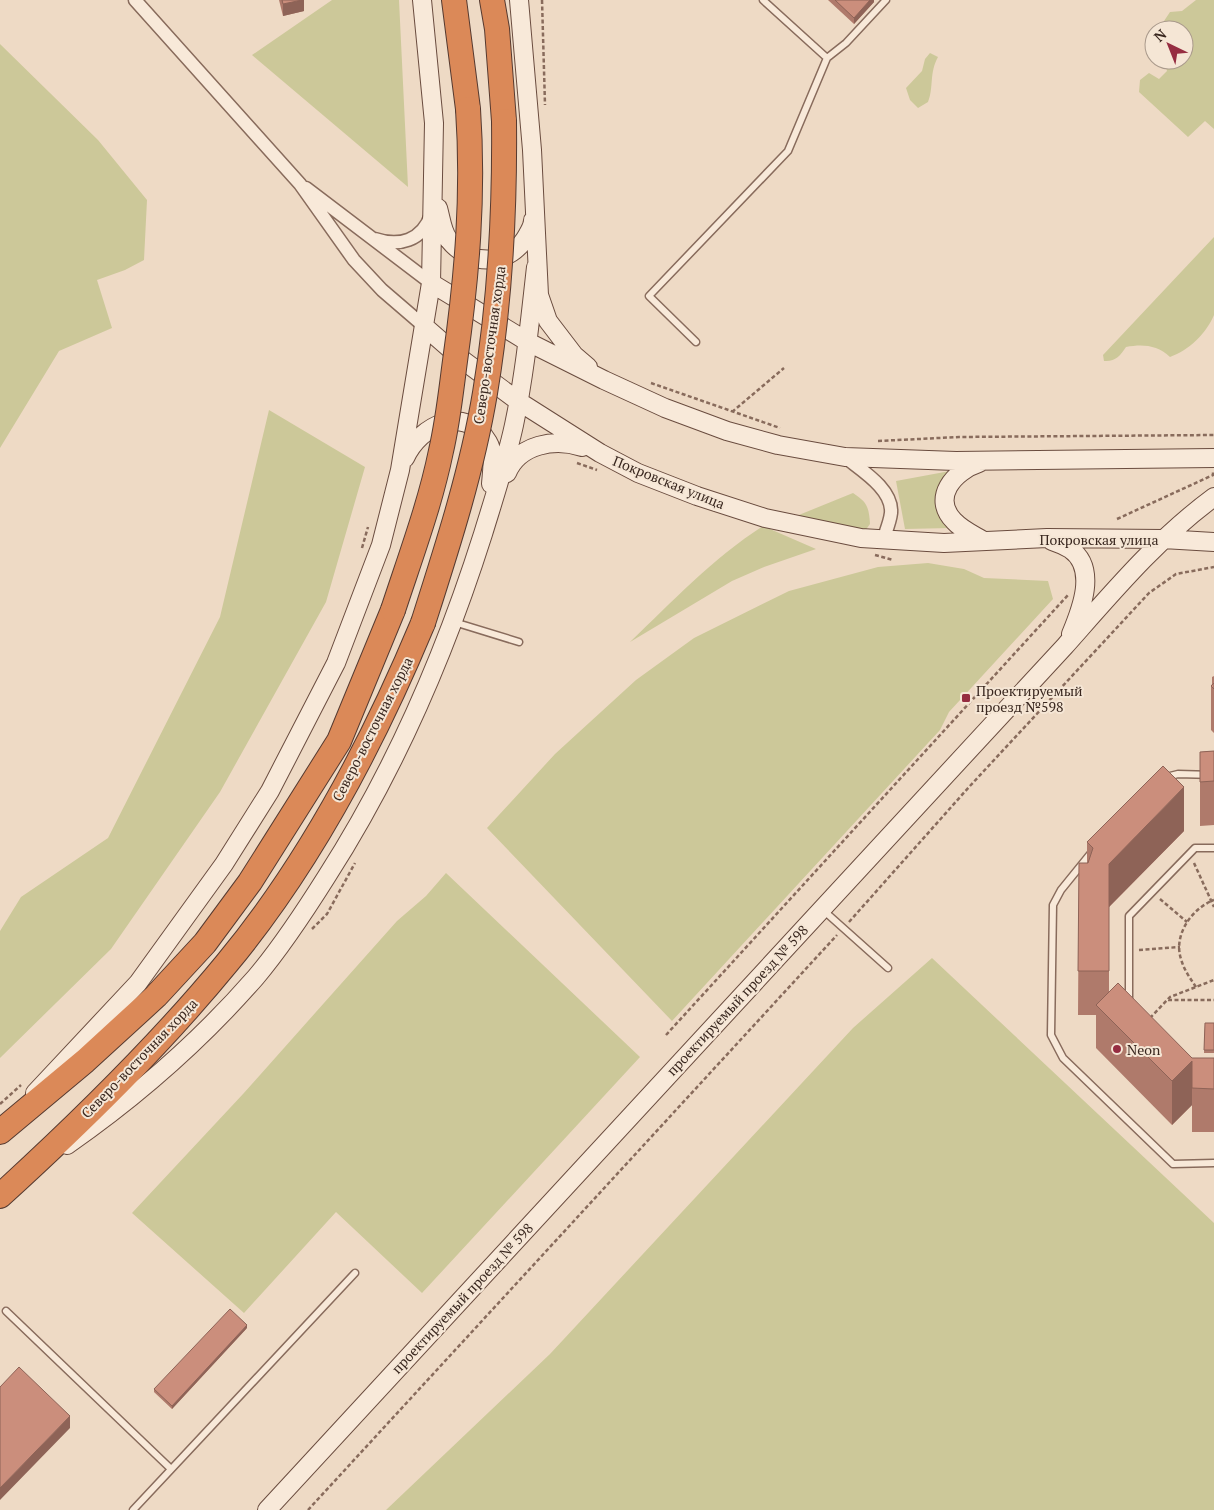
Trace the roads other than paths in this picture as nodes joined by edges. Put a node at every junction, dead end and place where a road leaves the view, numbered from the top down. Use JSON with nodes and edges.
{"nodes":[{"id":1,"x":135,"y":0,"type":"edge"},
{"id":2,"x":422,"y":0,"type":"edge"},
{"id":3,"x":454,"y":0,"type":"edge"},
{"id":4,"x":492,"y":0,"type":"edge"},
{"id":5,"x":519,"y":0,"type":"edge"},
{"id":6,"x":763,"y":0,"type":"edge"},
{"id":7,"x":886,"y":0,"type":"edge"},
{"id":8,"x":827,"y":58,"type":"junction"},
{"id":9,"x":300,"y":184,"type":"junction"},
{"id":10,"x":434,"y":188,"type":"junction"},
{"id":11,"x":535,"y":190,"type":"junction"},
{"id":12,"x":367,"y":236,"type":"junction"},
{"id":13,"x":536,"y":267,"type":"junction"},
{"id":14,"x":431,"y":283,"type":"junction"},
{"id":15,"x":425,"y":327,"type":"junction"},
{"id":16,"x":528,"y":342,"type":"junction"},
{"id":17,"x":696,"y":342,"type":"dead end"},
{"id":18,"x":604,"y":380,"type":"junction"},
{"id":19,"x":518,"y":401,"type":"junction"},
{"id":20,"x":600,"y":453,"type":"junction"},
{"id":21,"x":845,"y":457,"type":"junction"},
{"id":22,"x":1214,"y":458,"type":"edge"},
{"id":23,"x":991,"y":459,"type":"junction"},
{"id":24,"x":400,"y":470,"type":"junction"},
{"id":25,"x":1214,"y":497,"type":"edge"},
{"id":26,"x":489,"y":515,"type":"junction"},
{"id":27,"x":1047,"y":538,"type":"junction"},
{"id":28,"x":1163,"y":539,"type":"junction"},
{"id":29,"x":884,"y":540,"type":"junction"},
{"id":30,"x":984,"y":541,"type":"junction"},
{"id":31,"x":1214,"y":542,"type":"edge"},
{"id":32,"x":453,"y":622,"type":"junction"},
{"id":33,"x":519,"y":642,"type":"dead end"},
{"id":34,"x":1066,"y":646,"type":"junction"},
{"id":35,"x":1214,"y":775,"type":"edge"},
{"id":36,"x":1160,"y":779,"type":"edge"},
{"id":37,"x":1098,"y":845,"type":"edge"},
{"id":38,"x":1214,"y":848,"type":"edge"},
{"id":39,"x":822,"y":909,"type":"junction"},
{"id":40,"x":888,"y":968,"type":"dead end"},
{"id":41,"x":1143,"y":1024,"type":"edge"},
{"id":42,"x":1,"y":1132,"type":"edge"},
{"id":43,"x":1214,"y":1163,"type":"edge"},
{"id":44,"x":23,"y":1175,"type":"junction"},
{"id":45,"x":0,"y":1196,"type":"edge"},
{"id":46,"x":355,"y":1273,"type":"dead end"},
{"id":47,"x":6,"y":1312,"type":"dead end"},
{"id":48,"x":171,"y":1469,"type":"junction"},
{"id":49,"x":132,"y":1510,"type":"edge"},
{"id":50,"x":267,"y":1510,"type":"edge"}],
"edges":[{"from":1,"to":9,"type":"street"},
{"from":2,"to":10,"type":"main road"},
{"from":3,"to":42,"type":"highway","name":"Северо-восточная хорда","bridge":true},
{"from":4,"to":44,"type":"highway","name":"Северо-восточная хорда","bridge":true},
{"from":5,"to":11,"type":"main road"},
{"from":6,"to":8,"type":"lane"},
{"from":7,"to":8,"type":"lane"},
{"from":8,"to":17,"type":"lane"},
{"from":9,"to":12,"type":"street"},
{"from":9,"to":15,"type":"street"},
{"from":10,"to":11,"type":"main road"},
{"from":10,"to":12,"type":"street"},
{"from":10,"to":14,"type":"main road"},
{"from":11,"to":13,"type":"main road"},
{"from":12,"to":14,"type":"street"},
{"from":13,"to":16,"type":"main road"},
{"from":13,"to":18,"type":"main road"},
{"from":14,"to":15,"type":"main road"},
{"from":14,"to":16,"type":"main road"},
{"from":15,"to":19,"type":"main road","name":"Покровская улица"},
{"from":15,"to":24,"type":"main road"},
{"from":16,"to":18,"type":"main road"},
{"from":16,"to":19,"type":"main road"},
{"from":18,"to":21,"type":"main road"},
{"from":19,"to":20,"type":"main road","name":"Покровская улица"},
{"from":19,"to":26,"type":"main road"},
{"from":20,"to":26,"type":"main road"},
{"from":20,"to":29,"type":"main road","name":"Покровская улица"},
{"from":21,"to":23,"type":"main road"},
{"from":21,"to":29,"type":"street"},
{"from":22,"to":23,"type":"main road"},
{"from":23,"to":30,"type":"main road"},
{"from":24,"to":26,"type":"main road"},
{"from":24,"to":42,"type":"main road"},
{"from":25,"to":28,"type":"main road","name":"проектируемый проезд № 598"},
{"from":26,"to":32,"type":"main road"},
{"from":27,"to":28,"type":"main road","name":"Покровская улица"},
{"from":27,"to":30,"type":"main road","name":"Покровская улица"},
{"from":27,"to":34,"type":"main road"},
{"from":28,"to":31,"type":"main road","name":"Покровская улица"},
{"from":28,"to":34,"type":"main road","name":"проектируемый проезд № 598"},
{"from":29,"to":30,"type":"main road","name":"Покровская улица"},
{"from":32,"to":33,"type":"lane"},
{"from":32,"to":44,"type":"main road"},
{"from":34,"to":39,"type":"main road","name":"проектируемый проезд № 598"},
{"from":35,"to":36,"type":"lane"},
{"from":37,"to":43,"type":"lane"},
{"from":38,"to":41,"type":"lane"},
{"from":39,"to":40,"type":"lane"},
{"from":39,"to":50,"type":"main road","name":"проектируемый проезд № 598"},
{"from":44,"to":45,"type":"highway","name":"Северо-восточная хорда"},
{"from":46,"to":48,"type":"lane"},
{"from":47,"to":48,"type":"lane"},
{"from":48,"to":49,"type":"lane"}]}
